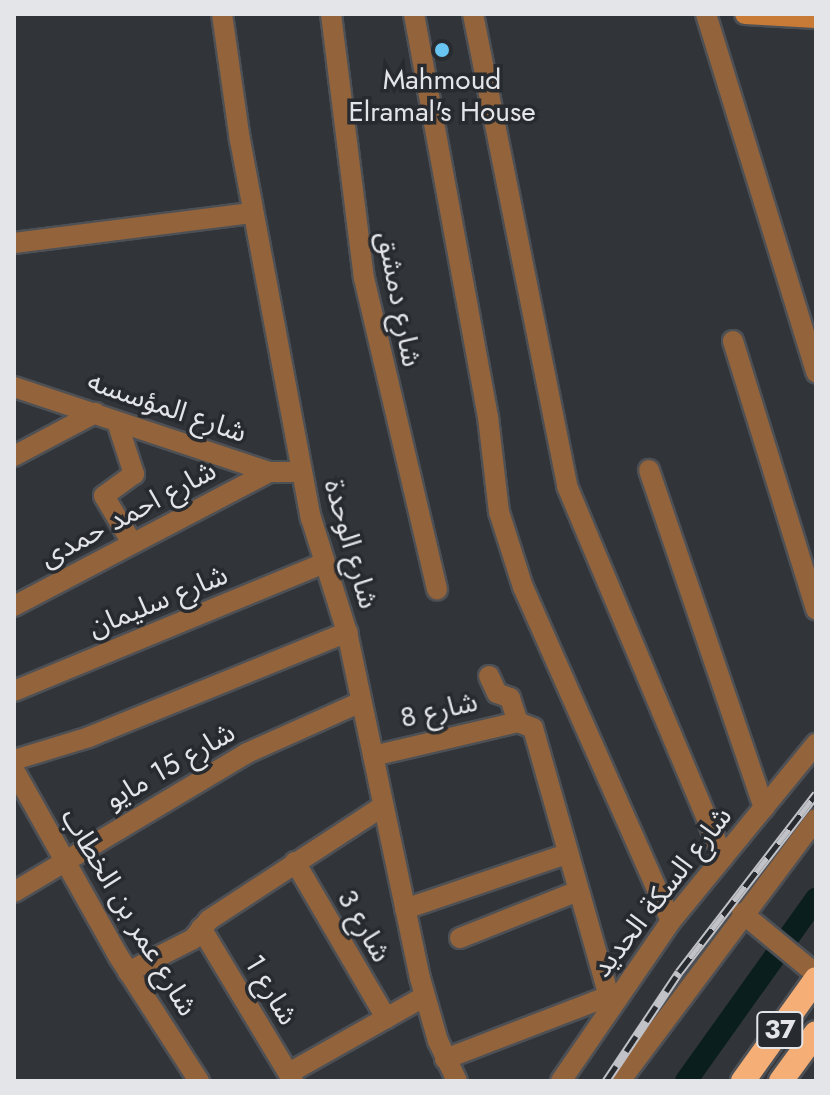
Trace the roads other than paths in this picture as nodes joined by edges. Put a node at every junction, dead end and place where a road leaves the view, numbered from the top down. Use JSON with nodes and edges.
{"nodes":[{"id":1,"x":222,"y":14,"type":"edge"},
{"id":2,"x":331,"y":14,"type":"edge"},
{"id":3,"x":414,"y":14,"type":"edge"},
{"id":4,"x":473,"y":14,"type":"edge"},
{"id":5,"x":706,"y":14,"type":"edge"},
{"id":6,"x":745,"y":14,"type":"edge"},
{"id":7,"x":816,"y":18,"type":"edge"},
{"id":8,"x":253,"y":213,"type":"junction"},
{"id":9,"x":14,"y":243,"type":"edge"},
{"id":10,"x":733,"y":341,"type":"dead end"},
{"id":11,"x":816,"y":372,"type":"edge"},
{"id":12,"x":14,"y":387,"type":"edge"},
{"id":13,"x":95,"y":413,"type":"junction"},
{"id":14,"x":117,"y":422,"type":"junction"},
{"id":15,"x":14,"y":456,"type":"edge"},
{"id":16,"x":649,"y":470,"type":"dead end"},
{"id":17,"x":269,"y":472,"type":"junction"},
{"id":18,"x":302,"y":472,"type":"junction"},
{"id":19,"x":132,"y":543,"type":"junction"},
{"id":20,"x":324,"y":563,"type":"junction"},
{"id":21,"x":437,"y":590,"type":"dead end"},
{"id":22,"x":14,"y":606,"type":"edge"},
{"id":23,"x":816,"y":609,"type":"edge"},
{"id":24,"x":347,"y":632,"type":"junction"},
{"id":25,"x":489,"y":676,"type":"dead end"},
{"id":26,"x":14,"y":691,"type":"edge"},
{"id":27,"x":361,"y":702,"type":"junction"},
{"id":28,"x":518,"y":722,"type":"junction"},
{"id":29,"x":816,"y":744,"type":"edge"},
{"id":30,"x":373,"y":756,"type":"junction"},
{"id":31,"x":14,"y":760,"type":"edge"},
{"id":32,"x":14,"y":770,"type":"edge"},
{"id":33,"x":383,"y":806,"type":"junction"},
{"id":34,"x":764,"y":808,"type":"junction"},
{"id":35,"x":816,"y":819,"type":"edge"},
{"id":36,"x":567,"y":854,"type":"junction"},
{"id":37,"x":723,"y":858,"type":"junction"},
{"id":38,"x":64,"y":861,"type":"junction"},
{"id":39,"x":295,"y":862,"type":"junction"},
{"id":40,"x":578,"y":891,"type":"junction"},
{"id":41,"x":14,"y":892,"type":"edge"},
{"id":42,"x":405,"y":909,"type":"junction"},
{"id":43,"x":742,"y":913,"type":"junction"},
{"id":44,"x":671,"y":921,"type":"junction"},
{"id":45,"x":201,"y":928,"type":"junction"},
{"id":46,"x":460,"y":938,"type":"dead end"},
{"id":47,"x":128,"y":972,"type":"junction"},
{"id":48,"x":816,"y":977,"type":"edge"},
{"id":49,"x":425,"y":996,"type":"junction"},
{"id":50,"x":610,"y":999,"type":"junction"},
{"id":51,"x":386,"y":1018,"type":"junction"},
{"id":52,"x":812,"y":1046,"type":"edge"},
{"id":53,"x":445,"y":1059,"type":"junction"},
{"id":54,"x":291,"y":1077,"type":"edge"},
{"id":55,"x":199,"y":1081,"type":"edge"},
{"id":56,"x":457,"y":1081,"type":"edge"},
{"id":57,"x":561,"y":1081,"type":"edge"},
{"id":58,"x":620,"y":1081,"type":"edge"},
{"id":59,"x":743,"y":1081,"type":"edge"},
{"id":60,"x":781,"y":1081,"type":"edge"}],
"edges":[{"from":1,"to":8,"type":"street","name":"شارع الوحدة"},
{"from":2,"to":21,"type":"street","name":"شارع دمشق"},
{"from":3,"to":44,"type":"street"},
{"from":4,"to":37,"type":"street"},
{"from":5,"to":11,"type":"street"},
{"from":6,"to":7,"type":"street"},
{"from":8,"to":9,"type":"street"},
{"from":8,"to":18,"type":"street","name":"شارع الوحدة"},
{"from":10,"to":23,"type":"street"},
{"from":12,"to":13,"type":"street","name":"شارع المؤسسه"},
{"from":13,"to":14,"type":"street","name":"شارع المؤسسه"},
{"from":13,"to":15,"type":"street"},
{"from":14,"to":17,"type":"street","name":"شارع المؤسسه"},
{"from":14,"to":19,"type":"street"},
{"from":16,"to":34,"type":"street"},
{"from":17,"to":18,"type":"street","name":"شارع المؤسسه"},
{"from":17,"to":19,"type":"street","name":"شارع احمد حمدى"},
{"from":18,"to":20,"type":"street","name":"شارع الوحدة"},
{"from":19,"to":22,"type":"street","name":"شارع احمد حمدى"},
{"from":20,"to":24,"type":"street","name":"شارع الوحدة"},
{"from":20,"to":26,"type":"street","name":"شارع سليمان"},
{"from":24,"to":27,"type":"street","name":"شارع الوحدة"},
{"from":24,"to":31,"type":"street"},
{"from":25,"to":28,"type":"street"},
{"from":27,"to":30,"type":"street","name":"شارع الوحدة"},
{"from":27,"to":38,"type":"street","name":"شارع 15 مايو"},
{"from":28,"to":30,"type":"street","name":"شارع 8"},
{"from":28,"to":36,"type":"street"},
{"from":29,"to":34,"type":"street","name":"شارع السكة الحديد"},
{"from":30,"to":33,"type":"street","name":"شارع الوحدة"},
{"from":32,"to":38,"type":"street","name":"شارع عمر بن الخطاب"},
{"from":33,"to":39,"type":"street"},
{"from":33,"to":42,"type":"street","name":"شارع الوحدة"},
{"from":34,"to":37,"type":"street","name":"شارع السكة الحديد"},
{"from":35,"to":43,"type":"street"},
{"from":36,"to":40,"type":"street"},
{"from":36,"to":42,"type":"street"},
{"from":37,"to":44,"type":"street","name":"شارع السكة الحديد"},
{"from":38,"to":41,"type":"street","name":"شارع 15 مايو"},
{"from":38,"to":47,"type":"street","name":"شارع عمر بن الخطاب"},
{"from":39,"to":45,"type":"street"},
{"from":39,"to":51,"type":"street","name":"شارع 3"},
{"from":40,"to":46,"type":"street"},
{"from":40,"to":50,"type":"street"},
{"from":42,"to":49,"type":"street","name":"شارع الوحدة"},
{"from":43,"to":48,"type":"street"},
{"from":43,"to":58,"type":"street"},
{"from":44,"to":50,"type":"street","name":"شارع السكة الحديد"},
{"from":45,"to":47,"type":"street"},
{"from":45,"to":54,"type":"street","name":"شارع 1"},
{"from":47,"to":55,"type":"street","name":"شارع عمر بن الخطاب"},
{"from":48,"to":59,"type":"highway","number":"37"},
{"from":49,"to":51,"type":"street"},
{"from":49,"to":53,"type":"street","name":"شارع الوحدة"},
{"from":50,"to":53,"type":"street"},
{"from":50,"to":57,"type":"street","name":"شارع السكة الحديد"},
{"from":51,"to":54,"type":"street"},
{"from":52,"to":60,"type":"highway","number":"37"},
{"from":53,"to":56,"type":"street","name":"شارع الوحدة"}]}
